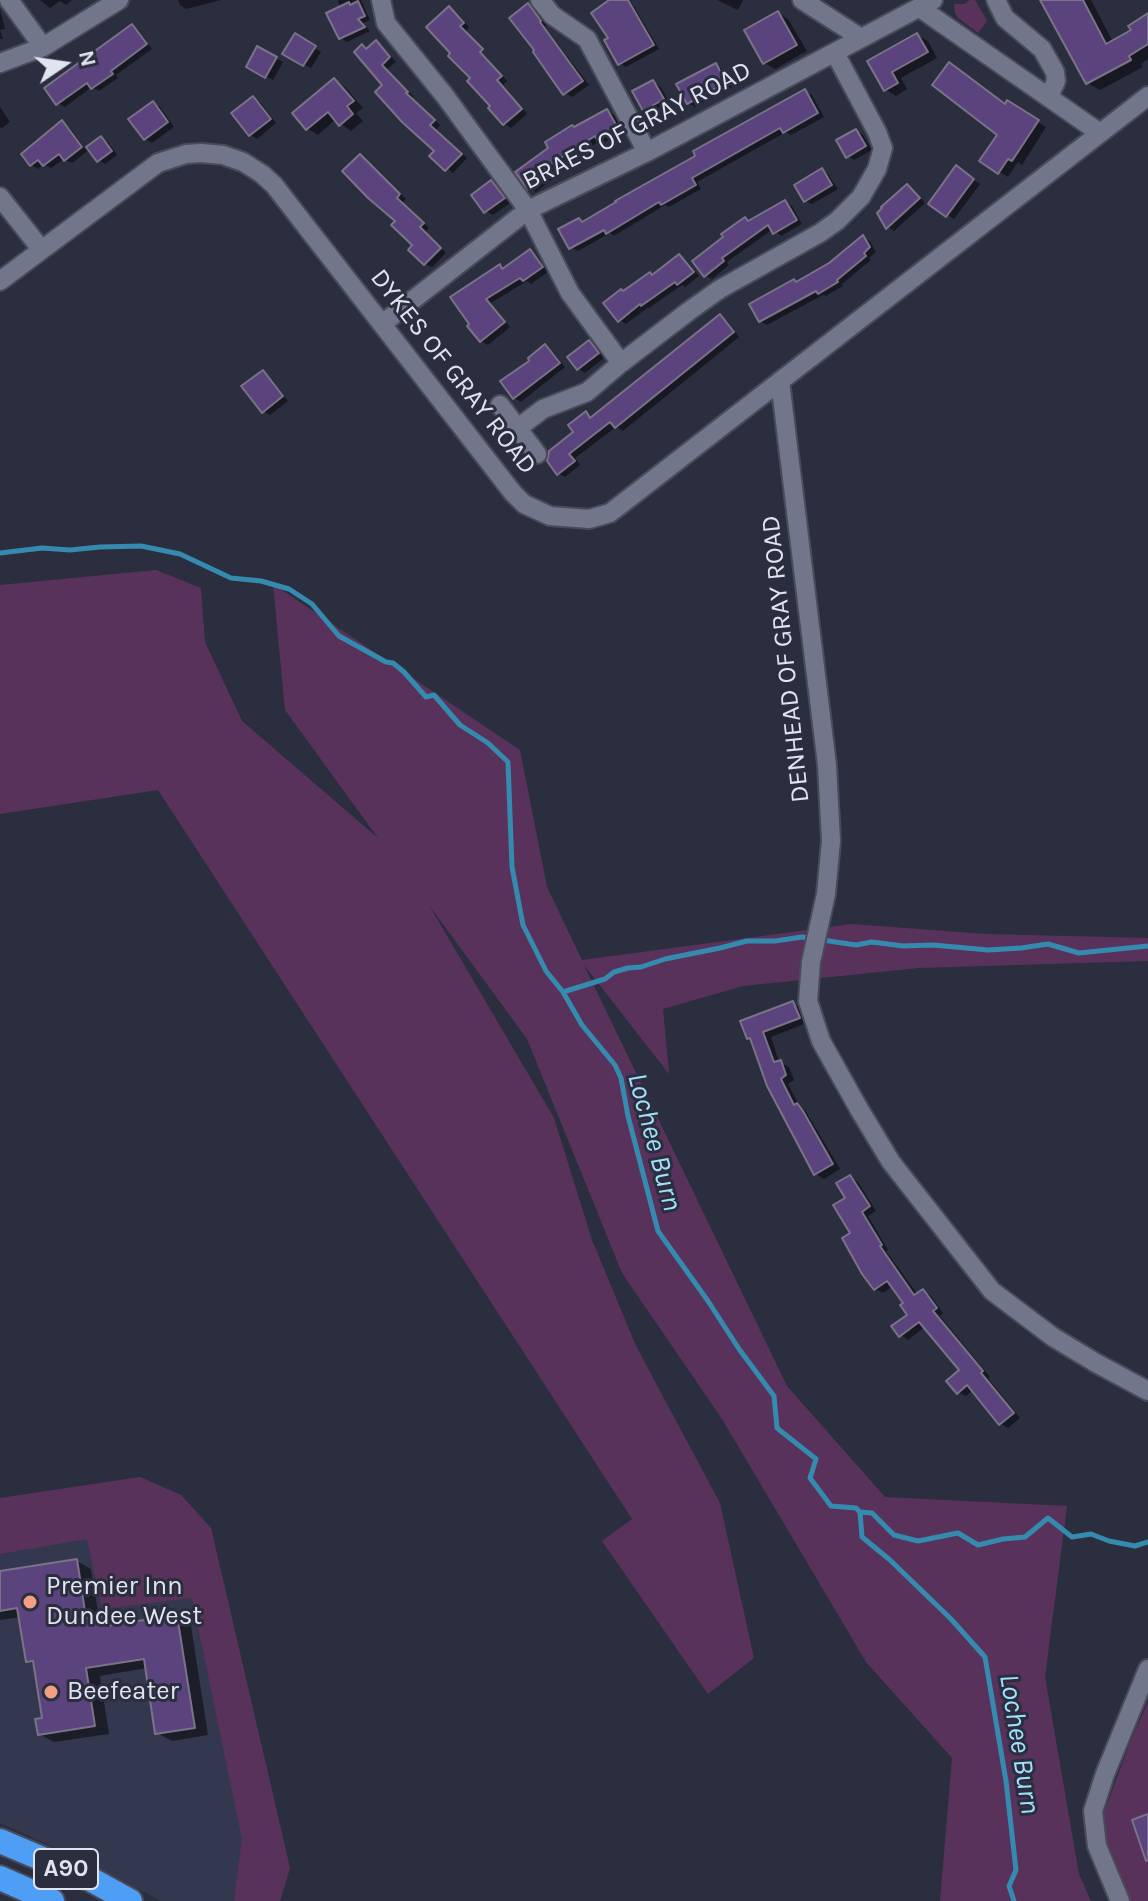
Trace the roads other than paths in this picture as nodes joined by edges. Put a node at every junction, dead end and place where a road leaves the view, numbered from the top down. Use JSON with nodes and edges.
{"nodes":[{"id":1,"x":9,"y":0,"type":"edge"},
{"id":2,"x":119,"y":0,"type":"edge"},
{"id":3,"x":381,"y":0,"type":"edge"},
{"id":4,"x":540,"y":0,"type":"edge"},
{"id":5,"x":802,"y":0,"type":"edge"},
{"id":6,"x":996,"y":0,"type":"edge"},
{"id":7,"x":927,"y":4,"type":"edge"},
{"id":8,"x":861,"y":38,"type":"junction"},
{"id":9,"x":43,"y":47,"type":"junction"},
{"id":10,"x":835,"y":53,"type":"junction"},
{"id":11,"x":0,"y":63,"type":"edge"},
{"id":12,"x":1148,"y":96,"type":"edge"},
{"id":13,"x":1049,"y":97,"type":"junction"},
{"id":14,"x":1100,"y":133,"type":"junction"},
{"id":15,"x":647,"y":152,"type":"junction"},
{"id":16,"x":0,"y":197,"type":"edge"},
{"id":17,"x":528,"y":210,"type":"junction"},
{"id":18,"x":41,"y":249,"type":"junction"},
{"id":19,"x":0,"y":281,"type":"edge"},
{"id":20,"x":382,"y":324,"type":"junction"},
{"id":21,"x":621,"y":363,"type":"junction"},
{"id":22,"x":780,"y":381,"type":"junction"},
{"id":23,"x":500,"y":405,"type":"dead end"},
{"id":24,"x":518,"y":428,"type":"junction"},
{"id":25,"x":537,"y":454,"type":"dead end"},
{"id":26,"x":1148,"y":1391,"type":"edge"},
{"id":27,"x":1148,"y":1669,"type":"edge"},
{"id":28,"x":0,"y":1841,"type":"edge"},
{"id":29,"x":0,"y":1878,"type":"edge"},
{"id":30,"x":52,"y":1901,"type":"edge"},
{"id":31,"x":130,"y":1901,"type":"edge"},
{"id":32,"x":1120,"y":1901,"type":"edge"}],
"edges":[{"from":1,"to":9,"type":"street"},
{"from":2,"to":9,"type":"street"},
{"from":3,"to":17,"type":"street"},
{"from":4,"to":15,"type":"street"},
{"from":5,"to":8,"type":"street"},
{"from":6,"to":13,"type":"street"},
{"from":7,"to":8,"type":"street","name":"BRAES OF GRAY ROAD"},
{"from":7,"to":13,"type":"street"},
{"from":8,"to":10,"type":"street","name":"BRAES OF GRAY ROAD"},
{"from":9,"to":11,"type":"street"},
{"from":10,"to":15,"type":"street","name":"BRAES OF GRAY ROAD"},
{"from":10,"to":21,"type":"street"},
{"from":12,"to":14,"type":"street","name":"DYKES OF GRAY ROAD"},
{"from":13,"to":14,"type":"street"},
{"from":14,"to":22,"type":"street","name":"DYKES OF GRAY ROAD"},
{"from":15,"to":17,"type":"street","name":"BRAES OF GRAY ROAD"},
{"from":16,"to":18,"type":"street"},
{"from":17,"to":20,"type":"street","name":"BRAES OF GRAY ROAD"},
{"from":17,"to":21,"type":"street"},
{"from":18,"to":19,"type":"street","name":"DYKES OF GRAY ROAD"},
{"from":18,"to":20,"type":"street","name":"DYKES OF GRAY ROAD"},
{"from":20,"to":22,"type":"street","name":"DYKES OF GRAY ROAD"},
{"from":21,"to":24,"type":"street"},
{"from":22,"to":26,"type":"street","name":"DENHEAD OF GRAY ROAD"},
{"from":23,"to":24,"type":"street"},
{"from":24,"to":25,"type":"street"},
{"from":27,"to":32,"type":"street"},
{"from":28,"to":31,"type":"highway","number":"A90"},
{"from":29,"to":30,"type":"highway","number":"A90"}]}
